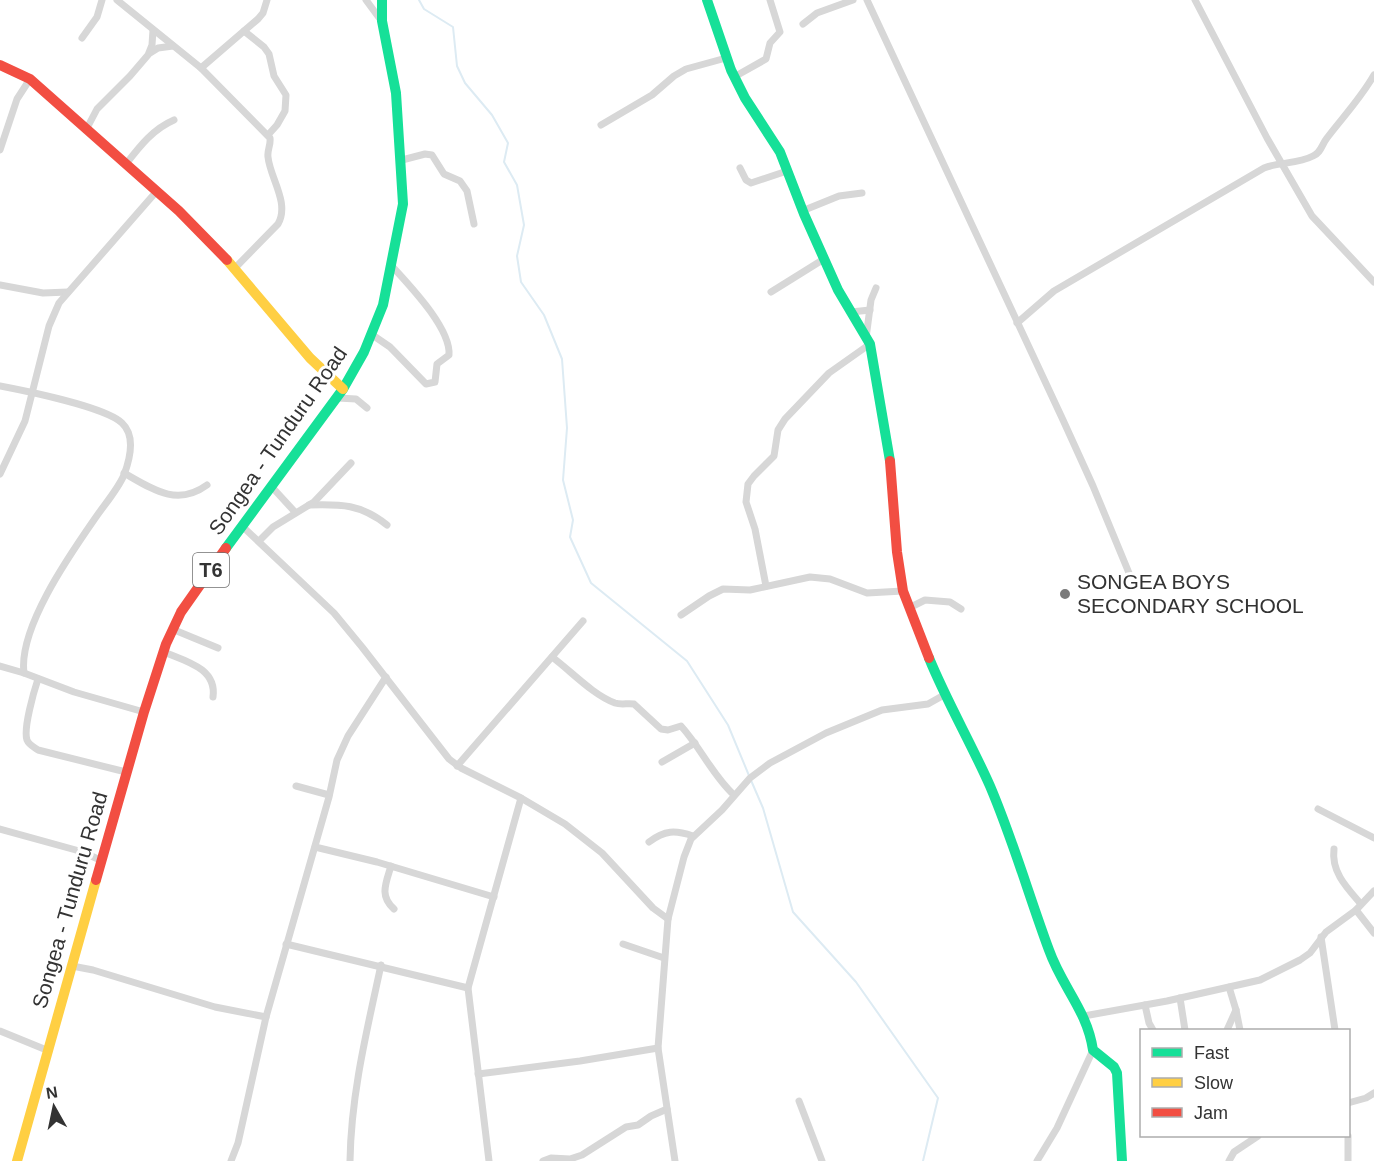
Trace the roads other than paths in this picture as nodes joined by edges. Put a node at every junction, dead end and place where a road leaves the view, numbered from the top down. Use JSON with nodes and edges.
{"nodes":[{"id":1,"x":102,"y":0,"type":"edge"},
{"id":2,"x":117,"y":0,"type":"edge"},
{"id":3,"x":267,"y":0,"type":"edge"},
{"id":4,"x":366,"y":0,"type":"edge"},
{"id":5,"x":382,"y":0,"type":"edge"},
{"id":6,"x":706,"y":0,"type":"edge"},
{"id":7,"x":770,"y":0,"type":"edge"},
{"id":8,"x":853,"y":0,"type":"edge"},
{"id":9,"x":867,"y":0,"type":"edge"},
{"id":10,"x":1195,"y":0,"type":"edge"},
{"id":11,"x":382,"y":21,"type":"junction"},
{"id":12,"x":804,"y":24,"type":"dead end"},
{"id":13,"x":153,"y":30,"type":"junction"},
{"id":14,"x":244,"y":31,"type":"junction"},
{"id":15,"x":82,"y":38,"type":"dead end"},
{"id":16,"x":173,"y":46,"type":"junction"},
{"id":17,"x":148,"y":55,"type":"junction"},
{"id":18,"x":726,"y":58,"type":"junction"},
{"id":19,"x":0,"y":65,"type":"edge"},
{"id":20,"x":201,"y":68,"type":"junction"},
{"id":21,"x":1374,"y":75,"type":"edge"},
{"id":22,"x":734,"y":77,"type":"junction"},
{"id":23,"x":30,"y":79,"type":"junction"},
{"id":24,"x":174,"y":120,"type":"dead end"},
{"id":25,"x":601,"y":125,"type":"dead end"},
{"id":26,"x":86,"y":130,"type":"junction"},
{"id":27,"x":268,"y":135,"type":"junction"},
{"id":28,"x":0,"y":150,"type":"edge"},
{"id":29,"x":402,"y":160,"type":"junction"},
{"id":30,"x":126,"y":164,"type":"junction"},
{"id":31,"x":1283,"y":165,"type":"junction"},
{"id":32,"x":740,"y":168,"type":"dead end"},
{"id":33,"x":787,"y":171,"type":"junction"},
{"id":34,"x":156,"y":192,"type":"junction"},
{"id":35,"x":862,"y":193,"type":"dead end"},
{"id":36,"x":802,"y":211,"type":"junction"},
{"id":37,"x":474,"y":224,"type":"dead end"},
{"id":38,"x":824,"y":259,"type":"junction"},
{"id":39,"x":391,"y":265,"type":"junction"},
{"id":40,"x":235,"y":268,"type":"junction"},
{"id":41,"x":1374,"y":282,"type":"edge"},
{"id":42,"x":0,"y":285,"type":"edge"},
{"id":43,"x":876,"y":288,"type":"dead end"},
{"id":44,"x":68,"y":292,"type":"junction"},
{"id":45,"x":771,"y":292,"type":"dead end"},
{"id":46,"x":44,"y":293,"type":"junction"},
{"id":47,"x":56,"y":310,"type":"junction"},
{"id":48,"x":870,"y":310,"type":"junction"},
{"id":49,"x":851,"y":312,"type":"junction"},
{"id":50,"x":1017,"y":323,"type":"junction"},
{"id":51,"x":371,"y":334,"type":"junction"},
{"id":52,"x":868,"y":341,"type":"junction"},
{"id":53,"x":0,"y":386,"type":"edge"},
{"id":54,"x":343,"y":389,"type":"junction"},
{"id":55,"x":33,"y":393,"type":"junction"},
{"id":56,"x":336,"y":398,"type":"junction"},
{"id":57,"x":367,"y":408,"type":"dead end"},
{"id":58,"x":351,"y":463,"type":"dead end"},
{"id":59,"x":124,"y":473,"type":"junction"},
{"id":60,"x":0,"y":474,"type":"edge"},
{"id":61,"x":207,"y":484,"type":"dead end"},
{"id":62,"x":271,"y":486,"type":"junction"},
{"id":63,"x":309,"y":505,"type":"junction"},
{"id":64,"x":295,"y":512,"type":"junction"},
{"id":65,"x":387,"y":525,"type":"dead end"},
{"id":66,"x":242,"y":526,"type":"junction"},
{"id":67,"x":259,"y":541,"type":"junction"},
{"id":68,"x":1128,"y":573,"type":"dead end"},
{"id":69,"x":765,"y":586,"type":"junction"},
{"id":70,"x":903,"y":591,"type":"junction"},
{"id":71,"x":909,"y":608,"type":"junction"},
{"id":72,"x":961,"y":609,"type":"dead end"},
{"id":73,"x":681,"y":615,"type":"dead end"},
{"id":74,"x":583,"y":621,"type":"dead end"},
{"id":75,"x":172,"y":629,"type":"junction"},
{"id":76,"x":218,"y":648,"type":"dead end"},
{"id":77,"x":164,"y":652,"type":"junction"},
{"id":78,"x":552,"y":657,"type":"junction"},
{"id":79,"x":0,"y":666,"type":"edge"},
{"id":80,"x":24,"y":673,"type":"junction"},
{"id":81,"x":386,"y":677,"type":"junction"},
{"id":82,"x":38,"y":679,"type":"junction"},
{"id":83,"x":944,"y":695,"type":"junction"},
{"id":84,"x":213,"y":697,"type":"dead end"},
{"id":85,"x":144,"y":712,"type":"junction"},
{"id":86,"x":695,"y":742,"type":"junction"},
{"id":87,"x":662,"y":762,"type":"dead end"},
{"id":88,"x":457,"y":766,"type":"junction"},
{"id":89,"x":126,"y":772,"type":"junction"},
{"id":90,"x":296,"y":786,"type":"dead end"},
{"id":91,"x":329,"y":795,"type":"junction"},
{"id":92,"x":734,"y":795,"type":"junction"},
{"id":93,"x":521,"y":798,"type":"junction"},
{"id":94,"x":1318,"y":809,"type":"dead end"},
{"id":95,"x":0,"y":829,"type":"edge"},
{"id":96,"x":693,"y":836,"type":"junction"},
{"id":97,"x":1374,"y":838,"type":"edge"},
{"id":98,"x":649,"y":842,"type":"dead end"},
{"id":99,"x":315,"y":846,"type":"junction"},
{"id":100,"x":1334,"y":849,"type":"dead end"},
{"id":101,"x":102,"y":861,"type":"junction"},
{"id":102,"x":391,"y":866,"type":"junction"},
{"id":103,"x":1374,"y":891,"type":"edge"},
{"id":104,"x":494,"y":897,"type":"junction"},
{"id":105,"x":1360,"y":905,"type":"junction"},
{"id":106,"x":1373,"y":905,"type":"edge"},
{"id":107,"x":394,"y":909,"type":"dead end"},
{"id":108,"x":668,"y":919,"type":"junction"},
{"id":109,"x":1374,"y":933,"type":"edge"},
{"id":110,"x":1321,"y":937,"type":"junction"},
{"id":111,"x":286,"y":944,"type":"junction"},
{"id":112,"x":623,"y":944,"type":"dead end"},
{"id":113,"x":664,"y":958,"type":"junction"},
{"id":114,"x":381,"y":965,"type":"junction"},
{"id":115,"x":72,"y":966,"type":"junction"},
{"id":116,"x":1229,"y":987,"type":"junction"},
{"id":117,"x":468,"y":988,"type":"junction"},
{"id":118,"x":1180,"y":998,"type":"junction"},
{"id":119,"x":1145,"y":1005,"type":"junction"},
{"id":120,"x":1236,"y":1010,"type":"junction"},
{"id":121,"x":1084,"y":1016,"type":"junction"},
{"id":122,"x":266,"y":1017,"type":"junction"},
{"id":123,"x":1152,"y":1029,"type":"edge"},
{"id":124,"x":1185,"y":1029,"type":"edge"},
{"id":125,"x":1227,"y":1029,"type":"edge"},
{"id":126,"x":1240,"y":1029,"type":"edge"},
{"id":127,"x":1335,"y":1029,"type":"edge"},
{"id":128,"x":0,"y":1031,"type":"edge"},
{"id":129,"x":658,"y":1048,"type":"junction"},
{"id":130,"x":1093,"y":1050,"type":"junction"},
{"id":131,"x":49,"y":1051,"type":"junction"},
{"id":132,"x":478,"y":1074,"type":"junction"},
{"id":133,"x":1374,"y":1093,"type":"edge"},
{"id":134,"x":799,"y":1101,"type":"dead end"},
{"id":135,"x":1350,"y":1102,"type":"edge"},
{"id":136,"x":667,"y":1108,"type":"junction"},
{"id":137,"x":1256,"y":1137,"type":"edge"},
{"id":138,"x":1348,"y":1137,"type":"edge"},
{"id":139,"x":17,"y":1161,"type":"edge"},
{"id":140,"x":231,"y":1161,"type":"edge"},
{"id":141,"x":350,"y":1161,"type":"edge"},
{"id":142,"x":489,"y":1161,"type":"edge"},
{"id":143,"x":543,"y":1161,"type":"edge"},
{"id":144,"x":675,"y":1161,"type":"edge"},
{"id":145,"x":822,"y":1161,"type":"edge"},
{"id":146,"x":1037,"y":1161,"type":"edge"},
{"id":147,"x":1122,"y":1161,"type":"edge"},
{"id":148,"x":1229,"y":1161,"type":"edge"},
{"id":149,"x":1348,"y":1161,"type":"edge"}],
"edges":[{"from":1,"to":15,"type":"street"},
{"from":2,"to":13,"type":"street"},
{"from":3,"to":14,"type":"street"},
{"from":4,"to":11,"type":"street"},
{"from":5,"to":11,"type":"main road","name":"Songea - Tunduru Road","number":"T6"},
{"from":6,"to":18,"type":"main road"},
{"from":7,"to":22,"type":"street"},
{"from":8,"to":12,"type":"street"},
{"from":9,"to":50,"type":"street"},
{"from":10,"to":31,"type":"street"},
{"from":11,"to":29,"type":"main road","name":"Songea - Tunduru Road","number":"T6"},
{"from":13,"to":16,"type":"street"},
{"from":13,"to":17,"type":"street"},
{"from":14,"to":20,"type":"street"},
{"from":14,"to":27,"type":"street"},
{"from":16,"to":17,"type":"street"},
{"from":16,"to":20,"type":"street"},
{"from":17,"to":26,"type":"street"},
{"from":18,"to":22,"type":"main road"},
{"from":18,"to":25,"type":"street"},
{"from":19,"to":23,"type":"main road"},
{"from":20,"to":27,"type":"street"},
{"from":21,"to":31,"type":"street"},
{"from":22,"to":33,"type":"main road"},
{"from":23,"to":26,"type":"main road"},
{"from":23,"to":28,"type":"street"},
{"from":24,"to":30,"type":"street"},
{"from":26,"to":30,"type":"main road"},
{"from":27,"to":40,"type":"street"},
{"from":29,"to":37,"type":"street"},
{"from":29,"to":39,"type":"main road","name":"Songea - Tunduru Road","number":"T6"},
{"from":30,"to":34,"type":"main road"},
{"from":31,"to":41,"type":"street"},
{"from":31,"to":50,"type":"street"},
{"from":32,"to":33,"type":"street"},
{"from":33,"to":36,"type":"main road"},
{"from":34,"to":40,"type":"main road"},
{"from":34,"to":44,"type":"street"},
{"from":35,"to":36,"type":"street"},
{"from":36,"to":38,"type":"main road"},
{"from":38,"to":45,"type":"street"},
{"from":38,"to":49,"type":"main road"},
{"from":39,"to":51,"type":"main road","name":"Songea - Tunduru Road","number":"T6"},
{"from":39,"to":51,"type":"street"},
{"from":40,"to":54,"type":"main road"},
{"from":42,"to":46,"type":"street"},
{"from":43,"to":48,"type":"street"},
{"from":44,"to":46,"type":"street"},
{"from":44,"to":47,"type":"street"},
{"from":46,"to":47,"type":"street"},
{"from":47,"to":55,"type":"street"},
{"from":48,"to":49,"type":"street"},
{"from":48,"to":52,"type":"street"},
{"from":49,"to":52,"type":"main road"},
{"from":50,"to":68,"type":"street"},
{"from":51,"to":54,"type":"main road","name":"Songea - Tunduru Road","number":"T6"},
{"from":52,"to":69,"type":"street"},
{"from":52,"to":70,"type":"main road"},
{"from":53,"to":55,"type":"street"},
{"from":54,"to":56,"type":"main road","name":"Songea - Tunduru Road","number":"T6"},
{"from":55,"to":59,"type":"street"},
{"from":55,"to":60,"type":"street"},
{"from":56,"to":57,"type":"street"},
{"from":56,"to":62,"type":"main road","name":"Songea - Tunduru Road","number":"T6"},
{"from":58,"to":63,"type":"street"},
{"from":59,"to":61,"type":"street"},
{"from":59,"to":80,"type":"street"},
{"from":62,"to":64,"type":"street"},
{"from":62,"to":66,"type":"main road","name":"Songea - Tunduru Road","number":"T6"},
{"from":63,"to":64,"type":"street"},
{"from":63,"to":65,"type":"street"},
{"from":64,"to":67,"type":"street"},
{"from":66,"to":67,"type":"street"},
{"from":66,"to":75,"type":"main road","name":"Songea - Tunduru Road","number":"T6"},
{"from":67,"to":81,"type":"street"},
{"from":69,"to":70,"type":"street"},
{"from":69,"to":73,"type":"street"},
{"from":70,"to":71,"type":"main road"},
{"from":71,"to":72,"type":"street"},
{"from":71,"to":83,"type":"main road"},
{"from":74,"to":78,"type":"street"},
{"from":75,"to":76,"type":"street"},
{"from":75,"to":77,"type":"main road","name":"Songea - Tunduru Road","number":"T6"},
{"from":77,"to":84,"type":"street"},
{"from":77,"to":85,"type":"main road","name":"Songea - Tunduru Road","number":"T6"},
{"from":78,"to":86,"type":"street"},
{"from":78,"to":88,"type":"street"},
{"from":79,"to":80,"type":"street"},
{"from":80,"to":82,"type":"street"},
{"from":81,"to":88,"type":"street"},
{"from":81,"to":91,"type":"street"},
{"from":82,"to":85,"type":"street"},
{"from":82,"to":89,"type":"street"},
{"from":83,"to":92,"type":"street"},
{"from":83,"to":121,"type":"main road"},
{"from":85,"to":89,"type":"main road","name":"Songea - Tunduru Road","number":"T6"},
{"from":86,"to":87,"type":"street"},
{"from":86,"to":92,"type":"street"},
{"from":88,"to":93,"type":"street"},
{"from":89,"to":101,"type":"main road","name":"Songea - Tunduru Road","number":"T6"},
{"from":90,"to":91,"type":"street"},
{"from":91,"to":99,"type":"street"},
{"from":92,"to":96,"type":"street"},
{"from":93,"to":104,"type":"street"},
{"from":93,"to":108,"type":"street"},
{"from":94,"to":97,"type":"street"},
{"from":95,"to":101,"type":"street"},
{"from":96,"to":98,"type":"street"},
{"from":96,"to":108,"type":"street"},
{"from":99,"to":102,"type":"street"},
{"from":99,"to":111,"type":"street"},
{"from":100,"to":105,"type":"street"},
{"from":101,"to":115,"type":"main road","name":"Songea - Tunduru Road","number":"T6"},
{"from":102,"to":104,"type":"street"},
{"from":102,"to":107,"type":"street"},
{"from":103,"to":105,"type":"street"},
{"from":104,"to":117,"type":"street"},
{"from":105,"to":106,"type":"street"},
{"from":105,"to":109,"type":"street"},
{"from":105,"to":110,"type":"street"},
{"from":108,"to":113,"type":"street"},
{"from":110,"to":116,"type":"street"},
{"from":110,"to":127,"type":"street"},
{"from":111,"to":114,"type":"street"},
{"from":111,"to":122,"type":"street"},
{"from":112,"to":113,"type":"street"},
{"from":113,"to":129,"type":"street"},
{"from":114,"to":117,"type":"street"},
{"from":114,"to":141,"type":"street"},
{"from":115,"to":122,"type":"street"},
{"from":115,"to":131,"type":"main road","name":"Songea - Tunduru Road","number":"T6"},
{"from":116,"to":118,"type":"street"},
{"from":116,"to":120,"type":"street"},
{"from":117,"to":132,"type":"street"},
{"from":118,"to":119,"type":"street"},
{"from":118,"to":124,"type":"street"},
{"from":119,"to":121,"type":"street"},
{"from":119,"to":123,"type":"street"},
{"from":120,"to":125,"type":"street"},
{"from":120,"to":126,"type":"street"},
{"from":121,"to":130,"type":"main road"},
{"from":122,"to":140,"type":"street"},
{"from":128,"to":131,"type":"street"},
{"from":129,"to":132,"type":"street"},
{"from":129,"to":136,"type":"street"},
{"from":130,"to":146,"type":"street"},
{"from":130,"to":147,"type":"main road"},
{"from":131,"to":139,"type":"main road","name":"Songea - Tunduru Road","number":"T6"},
{"from":132,"to":142,"type":"street"},
{"from":133,"to":135,"type":"street"},
{"from":134,"to":145,"type":"street"},
{"from":136,"to":143,"type":"street"},
{"from":136,"to":144,"type":"street"},
{"from":137,"to":148,"type":"street"},
{"from":138,"to":149,"type":"street"}]}
